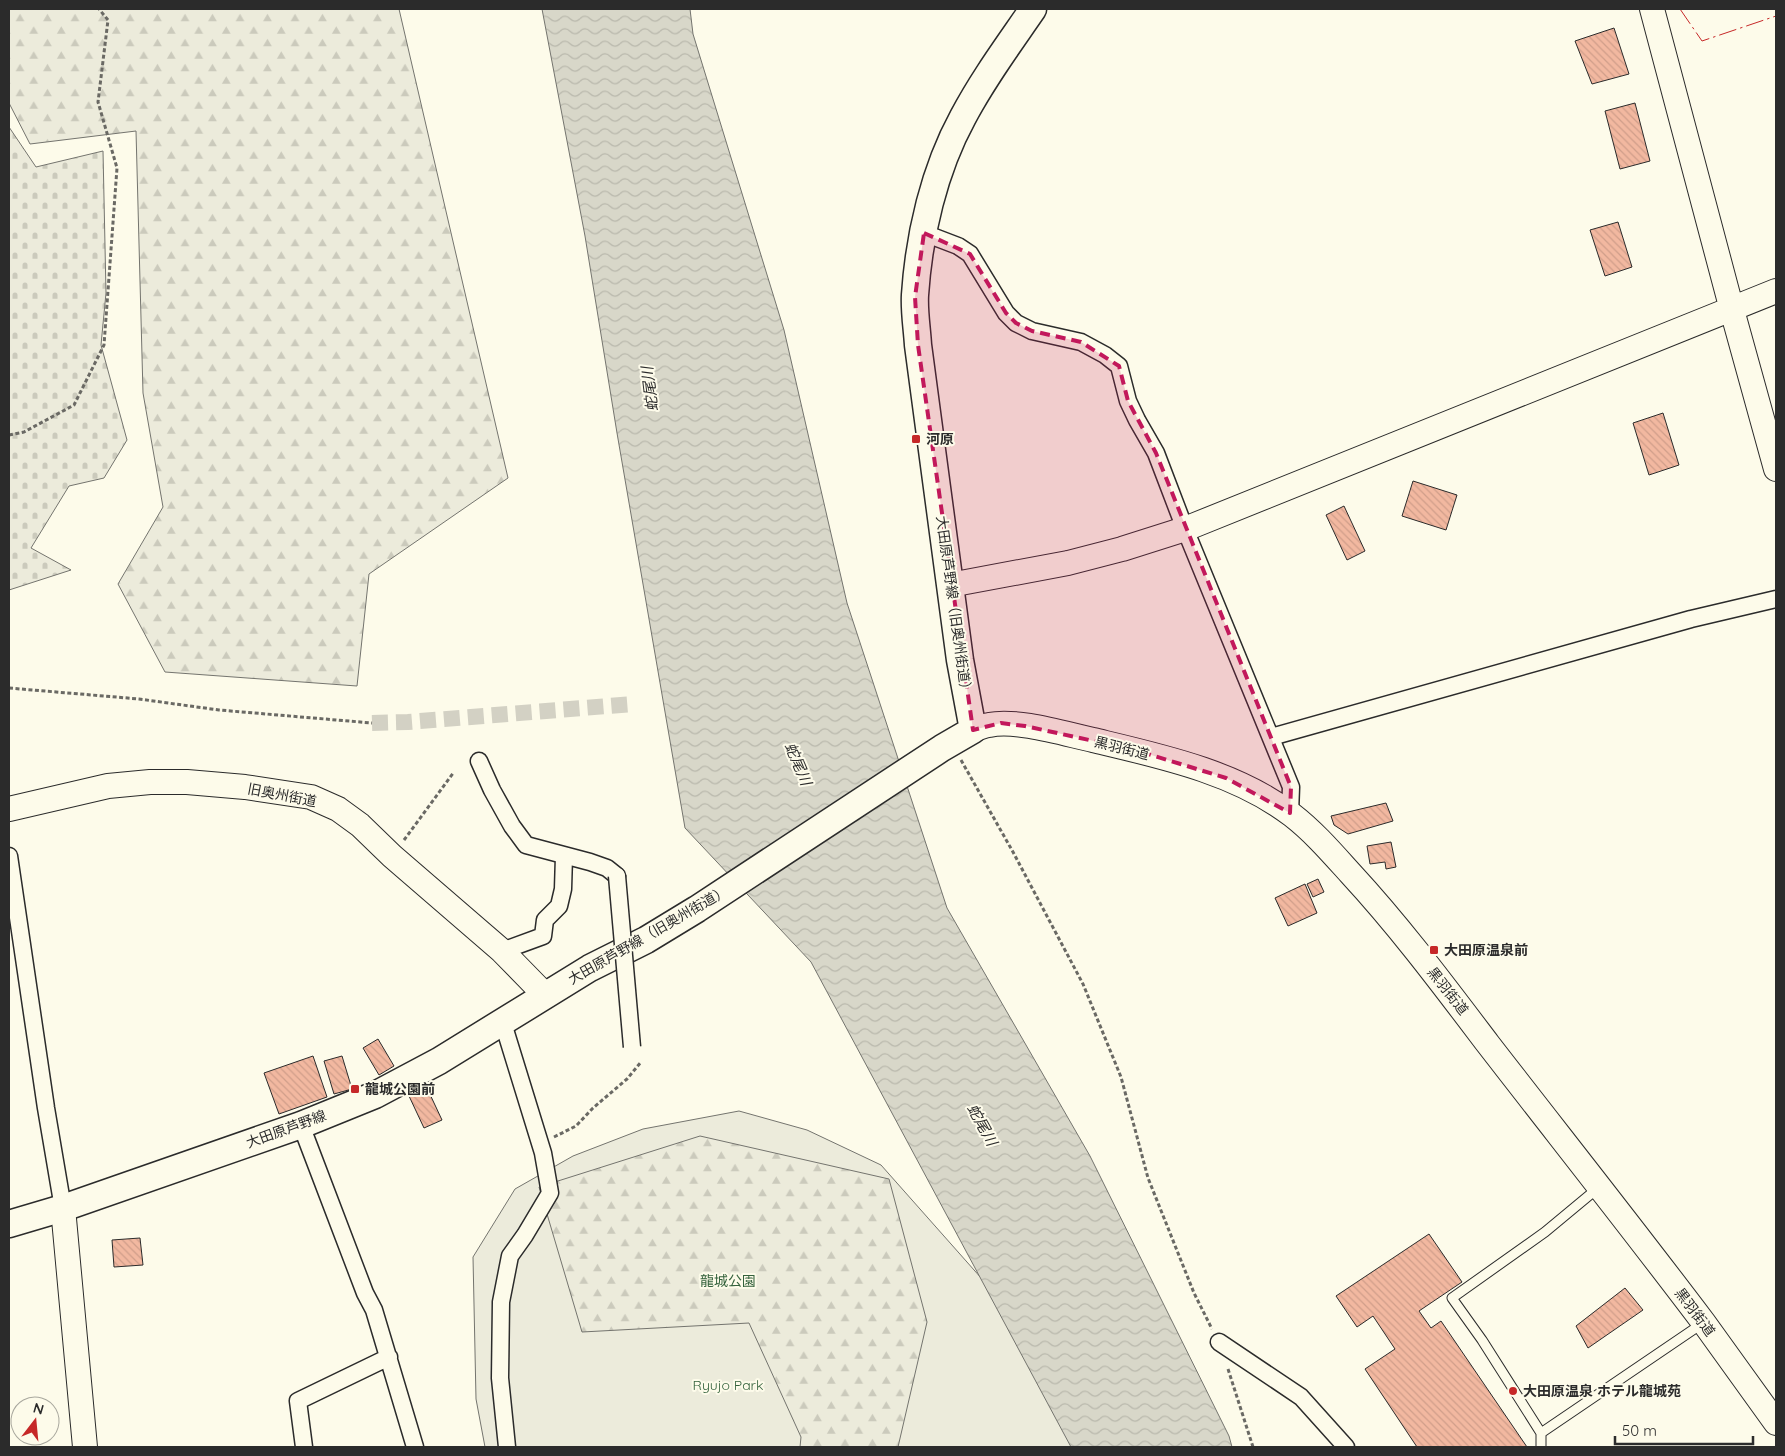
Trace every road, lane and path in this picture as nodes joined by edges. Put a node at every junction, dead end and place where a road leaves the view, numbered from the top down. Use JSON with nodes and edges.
{"nodes":[{"id":1,"x":99,"y":9,"type":"edge"},
{"id":2,"x":1033,"y":9,"type":"edge"},
{"id":3,"x":1652,"y":9,"type":"edge"},
{"id":4,"x":924,"y":234,"type":"junction"},
{"id":5,"x":1776,"y":291,"type":"edge"},
{"id":6,"x":1732,"y":310,"type":"junction"},
{"id":7,"x":9,"y":435,"type":"edge"},
{"id":8,"x":1776,"y":469,"type":"edge"},
{"id":9,"x":1185,"y":529,"type":"junction"},
{"id":10,"x":950,"y":585,"type":"junction"},
{"id":11,"x":1776,"y":599,"type":"edge"},
{"id":12,"x":9,"y":688,"type":"edge"},
{"id":13,"x":372,"y":723,"type":"tunnel mouth"},
{"id":14,"x":1271,"y":737,"type":"junction"},
{"id":15,"x":955,"y":740,"type":"junction"},
{"id":16,"x":479,"y":761,"type":"dead end"},
{"id":17,"x":454,"y":772,"type":"dead end"},
{"id":18,"x":9,"y":809,"type":"edge"},
{"id":19,"x":1290,"y":813,"type":"junction"},
{"id":20,"x":9,"y":856,"type":"edge"},
{"id":21,"x":392,"y":856,"type":"junction"},
{"id":22,"x":564,"y":856,"type":"junction"},
{"id":23,"x":502,"y":951,"type":"junction"},
{"id":24,"x":545,"y":995,"type":"junction"},
{"id":25,"x":503,"y":1023,"type":"junction"},
{"id":26,"x":632,"y":1047,"type":"joint"},
{"id":27,"x":301,"y":1125,"type":"junction"},
{"id":28,"x":543,"y":1153,"type":"junction"},
{"id":29,"x":1598,"y":1188,"type":"junction"},
{"id":30,"x":62,"y":1208,"type":"junction"},
{"id":31,"x":9,"y":1224,"type":"edge"},
{"id":32,"x":1703,"y":1323,"type":"junction"},
{"id":33,"x":1219,"y":1342,"type":"junction"},
{"id":34,"x":389,"y":1357,"type":"junction"},
{"id":35,"x":1776,"y":1423,"type":"edge"},
{"id":36,"x":1542,"y":1433,"type":"junction"},
{"id":37,"x":85,"y":1447,"type":"edge"},
{"id":38,"x":304,"y":1447,"type":"edge"},
{"id":39,"x":416,"y":1447,"type":"edge"},
{"id":40,"x":506,"y":1447,"type":"edge"},
{"id":41,"x":1253,"y":1447,"type":"edge"},
{"id":42,"x":1346,"y":1447,"type":"edge"},
{"id":43,"x":1541,"y":1447,"type":"edge"}],
"edges":[{"from":1,"to":7,"type":"path"},
{"from":2,"to":4,"type":"main road","name":"大田原芦野線（旧奥州街道）"},
{"from":3,"to":6,"type":"street"},
{"from":4,"to":9,"type":"street"},
{"from":4,"to":10,"type":"main road","name":"大田原芦野線（旧奥州街道）"},
{"from":5,"to":6,"type":"street"},
{"from":6,"to":8,"type":"street"},
{"from":6,"to":9,"type":"street"},
{"from":9,"to":10,"type":"street"},
{"from":9,"to":14,"type":"street"},
{"from":10,"to":15,"type":"main road","name":"大田原芦野線（旧奥州街道）"},
{"from":11,"to":14,"type":"street"},
{"from":12,"to":13,"type":"path"},
{"from":14,"to":19,"type":"street"},
{"from":15,"to":19,"type":"street","name":"黒羽街道"},
{"from":15,"to":24,"type":"main road","name":"大田原芦野線（旧奥州街道）"},
{"from":15,"to":33,"type":"path"},
{"from":16,"to":22,"type":"street"},
{"from":17,"to":21,"type":"path"},
{"from":18,"to":21,"type":"street","name":"旧奥州街道"},
{"from":19,"to":29,"type":"street","name":"黒羽街道"},
{"from":20,"to":30,"type":"street"},
{"from":21,"to":23,"type":"street","name":"旧奥州街道"},
{"from":22,"to":23,"type":"street"},
{"from":22,"to":26,"type":"street","bridge":true},
{"from":23,"to":24,"type":"street","name":"旧奥州街道"},
{"from":24,"to":25,"type":"main road","name":"大田原芦野線"},
{"from":25,"to":27,"type":"main road","name":"大田原芦野線"},
{"from":25,"to":28,"type":"street"},
{"from":26,"to":28,"type":"path"},
{"from":27,"to":30,"type":"main road","name":"大田原芦野線"},
{"from":27,"to":34,"type":"street"},
{"from":28,"to":40,"type":"street"},
{"from":29,"to":32,"type":"street","name":"黒羽街道"},
{"from":29,"to":36,"type":"lane"},
{"from":30,"to":31,"type":"main road","name":"大田原芦野線"},
{"from":30,"to":37,"type":"street"},
{"from":32,"to":35,"type":"street","name":"黒羽街道"},
{"from":32,"to":36,"type":"lane"},
{"from":33,"to":41,"type":"path"},
{"from":33,"to":42,"type":"street"},
{"from":34,"to":38,"type":"street"},
{"from":34,"to":39,"type":"street"},
{"from":36,"to":43,"type":"lane"}]}
